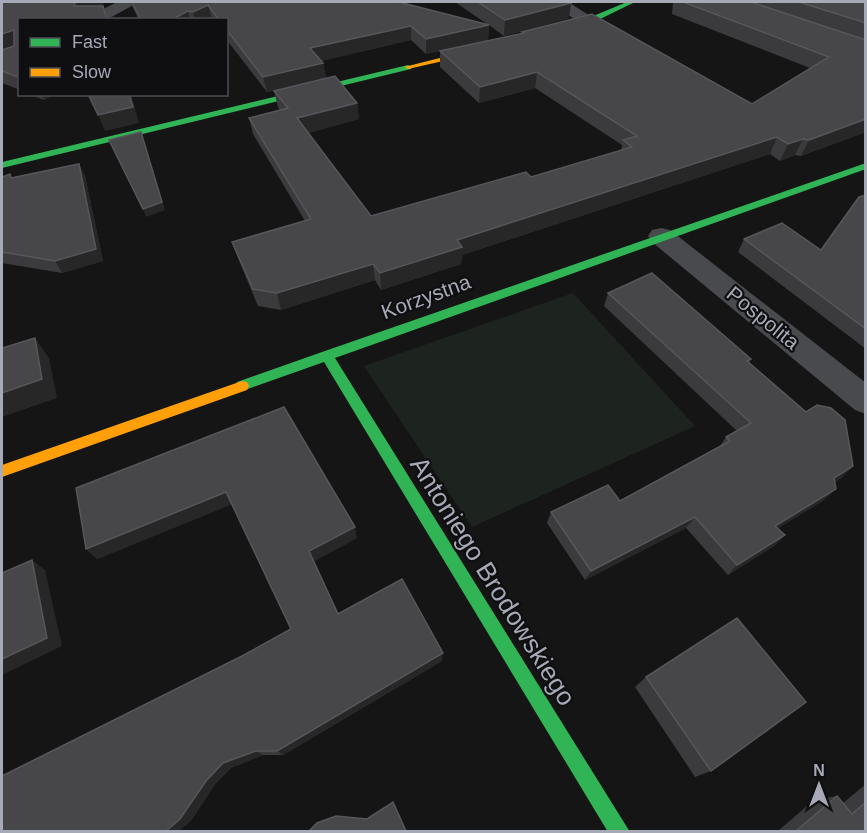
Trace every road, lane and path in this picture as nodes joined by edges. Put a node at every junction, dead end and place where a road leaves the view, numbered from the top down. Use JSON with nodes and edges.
{"nodes":[{"id":1,"x":130,"y":2,"type":"edge"},
{"id":2,"x":556,"y":2,"type":"edge"},
{"id":3,"x":632,"y":2,"type":"edge"},
{"id":4,"x":95,"y":18,"type":"edge"},
{"id":5,"x":589,"y":21,"type":"junction"},
{"id":6,"x":537,"y":36,"type":"edge"},
{"id":7,"x":493,"y":46,"type":"edge"},
{"id":8,"x":2,"y":165,"type":"edge"},
{"id":9,"x":866,"y":166,"type":"edge"},
{"id":10,"x":661,"y":236,"type":"junction"},
{"id":11,"x":326,"y":356,"type":"junction"},
{"id":12,"x":866,"y":401,"type":"edge"},
{"id":13,"x":2,"y":471,"type":"edge"},
{"id":14,"x":620,"y":831,"type":"edge"}],
"edges":[{"from":1,"to":4,"type":"street"},
{"from":2,"to":5,"type":"street"},
{"from":3,"to":5,"type":"street"},
{"from":5,"to":6,"type":"street"},
{"from":7,"to":8,"type":"street"},
{"from":9,"to":10,"type":"street","name":"Korzystna"},
{"from":10,"to":11,"type":"street","name":"Korzystna"},
{"from":10,"to":12,"type":"street","name":"Pospolita"},
{"from":11,"to":13,"type":"street","name":"Korzystna"},
{"from":11,"to":14,"type":"street","name":"Antoniego Brodowskiego"}]}
